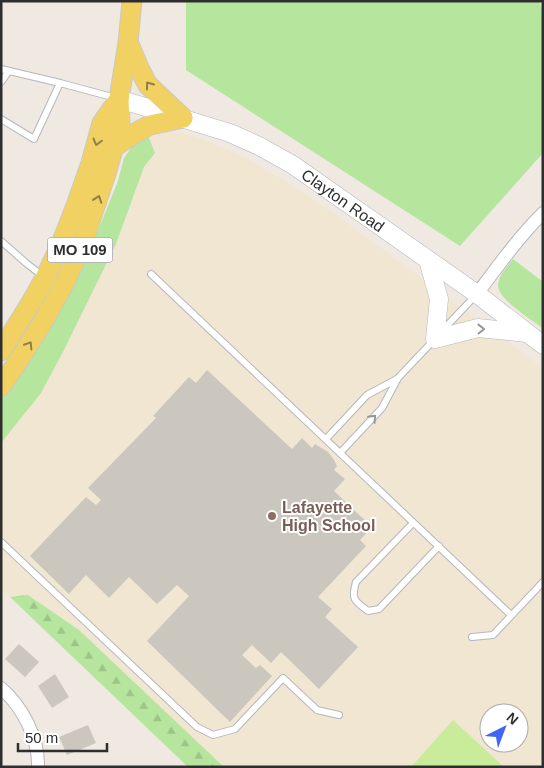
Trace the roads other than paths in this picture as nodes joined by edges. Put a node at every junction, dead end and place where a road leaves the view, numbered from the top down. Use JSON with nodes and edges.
{"nodes":[{"id":1,"x":132,"y":1,"type":"edge"},
{"id":2,"x":128,"y":43,"type":"junction"},
{"id":3,"x":5,"y":70,"type":"edge"},
{"id":4,"x":1,"y":82,"type":"edge"},
{"id":5,"x":60,"y":83,"type":"junction"},
{"id":6,"x":119,"y":99,"type":"junction"},
{"id":7,"x":183,"y":118,"type":"junction"},
{"id":8,"x":1,"y":119,"type":"edge"},
{"id":9,"x":114,"y":147,"type":"junction"},
{"id":10,"x":543,"y":213,"type":"edge"},
{"id":11,"x":1,"y":241,"type":"edge"},
{"id":12,"x":428,"y":260,"type":"junction"},
{"id":13,"x":151,"y":274,"type":"dead end"},
{"id":14,"x":45,"y":278,"type":"junction"},
{"id":15,"x":477,"y":294,"type":"junction"},
{"id":16,"x":528,"y":333,"type":"junction"},
{"id":17,"x":435,"y":338,"type":"junction"},
{"id":18,"x":543,"y":344,"type":"edge"},
{"id":19,"x":1,"y":351,"type":"edge"},
{"id":20,"x":398,"y":378,"type":"junction"},
{"id":21,"x":1,"y":386,"type":"edge"},
{"id":22,"x":326,"y":439,"type":"junction"},
{"id":23,"x":340,"y":453,"type":"junction"},
{"id":24,"x":413,"y":523,"type":"junction"},
{"id":25,"x":1,"y":542,"type":"edge"},
{"id":26,"x":438,"y":546,"type":"junction"},
{"id":27,"x":543,"y":582,"type":"edge"},
{"id":28,"x":511,"y":615,"type":"junction"},
{"id":29,"x":472,"y":637,"type":"dead end"},
{"id":30,"x":1,"y":688,"type":"edge"},
{"id":31,"x":339,"y":715,"type":"dead end"},
{"id":32,"x":38,"y":767,"type":"edge"}],
"edges":[{"from":1,"to":2,"type":"main road","number":"MO 109"},
{"from":2,"to":6,"type":"main road","number":"MO 109"},
{"from":7,"to":2,"type":"main road","one_way":true},
{"from":3,"to":4,"type":"lane"},
{"from":3,"to":5,"type":"lane"},
{"from":5,"to":6,"type":"lane"},
{"from":5,"to":8,"type":"lane"},
{"from":6,"to":7,"type":"main road","name":"Clayton Road"},
{"from":6,"to":9,"type":"main road","number":"MO 109"},
{"from":6,"to":14,"type":"main road","number":"MO 109","one_way":true},
{"from":7,"to":9,"type":"main road"},
{"from":7,"to":12,"type":"main road","name":"Clayton Road"},
{"from":21,"to":9,"type":"main road","number":"MO 109","one_way":true},
{"from":10,"to":15,"type":"street"},
{"from":11,"to":14,"type":"lane"},
{"from":12,"to":15,"type":"main road","name":"Clayton Road"},
{"from":12,"to":17,"type":"main road"},
{"from":13,"to":22,"type":"lane"},
{"from":14,"to":19,"type":"main road","number":"MO 109"},
{"from":15,"to":16,"type":"main road","name":"Clayton Road"},
{"from":15,"to":17,"type":"lane"},
{"from":17,"to":16,"type":"main road","one_way":true},
{"from":16,"to":18,"type":"main road","name":"Clayton Road"},
{"from":17,"to":20,"type":"lane"},
{"from":20,"to":22,"type":"lane"},
{"from":23,"to":20,"type":"lane","one_way":true},
{"from":22,"to":23,"type":"lane"},
{"from":23,"to":24,"type":"lane"},
{"from":24,"to":26,"type":"lane"},
{"from":24,"to":26,"type":"lane"},
{"from":25,"to":31,"type":"lane"},
{"from":26,"to":28,"type":"lane"},
{"from":27,"to":28,"type":"lane"},
{"from":28,"to":29,"type":"lane"},
{"from":30,"to":32,"type":"street"}]}
